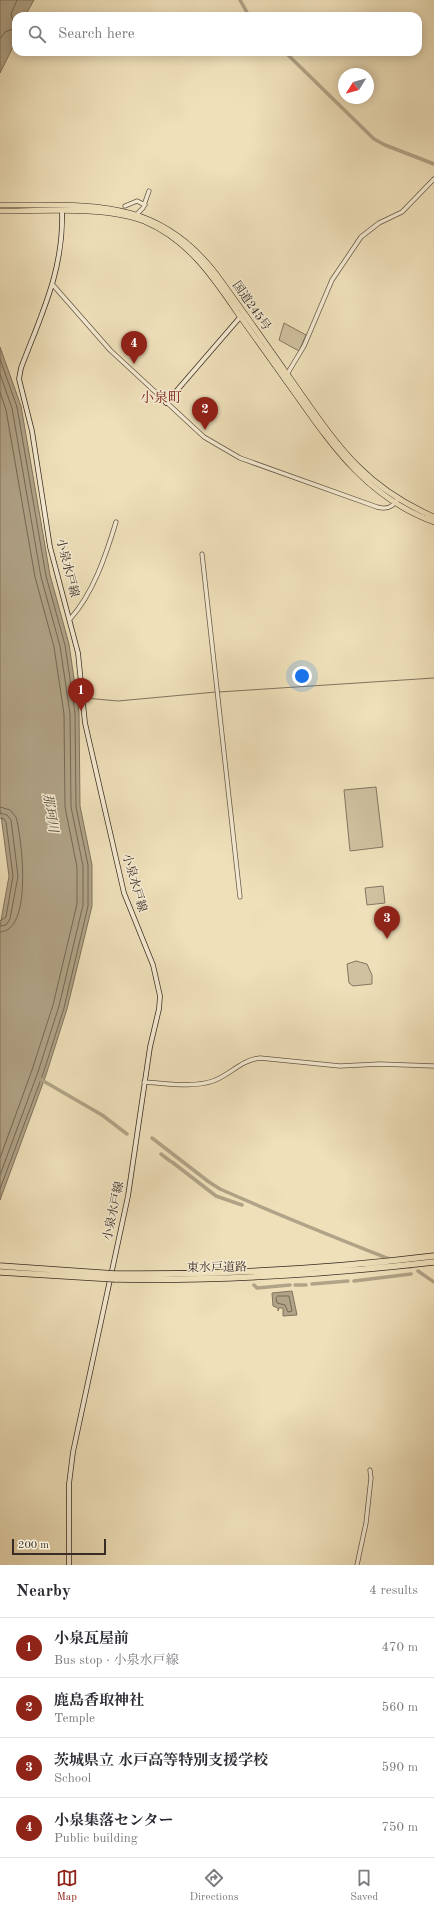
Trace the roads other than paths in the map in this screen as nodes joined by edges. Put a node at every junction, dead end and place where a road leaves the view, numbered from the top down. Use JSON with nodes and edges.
{"nodes":[{"id":1,"x":434,"y":179,"type":"edge"},
{"id":2,"x":149,"y":191,"type":"dead end"},
{"id":3,"x":144,"y":204,"type":"junction"},
{"id":4,"x":0,"y":205,"type":"edge"},
{"id":5,"x":125,"y":206,"type":"dead end"},
{"id":6,"x":43,"y":208,"type":"junction"},
{"id":7,"x":0,"y":211,"type":"edge"},
{"id":8,"x":62,"y":212,"type":"junction"},
{"id":9,"x":135,"y":216,"type":"junction"},
{"id":10,"x":53,"y":284,"type":"junction"},
{"id":11,"x":242,"y":315,"type":"junction"},
{"id":12,"x":286,"y":376,"type":"junction"},
{"id":13,"x":166,"y":403,"type":"junction"},
{"id":14,"x":397,"y":501,"type":"junction"},
{"id":15,"x":434,"y":517,"type":"edge"},
{"id":16,"x":116,"y":522,"type":"dead end"},
{"id":17,"x":434,"y":522,"type":"edge"},
{"id":18,"x":202,"y":554,"type":"dead end"},
{"id":19,"x":70,"y":619,"type":"junction"},
{"id":20,"x":240,"y":896,"type":"dead end"},
{"id":21,"x":434,"y":1066,"type":"edge"},
{"id":22,"x":144,"y":1082,"type":"junction"},
{"id":23,"x":434,"y":1256,"type":"edge"},
{"id":24,"x":434,"y":1262,"type":"edge"},
{"id":25,"x":0,"y":1266,"type":"edge"},
{"id":26,"x":0,"y":1272,"type":"edge"},
{"id":27,"x":370,"y":1470,"type":"dead end"},
{"id":28,"x":69,"y":1565,"type":"edge"},
{"id":29,"x":357,"y":1565,"type":"edge"}],
"edges":[{"from":1,"to":12,"type":"street"},
{"from":2,"to":3,"type":"street"},
{"from":3,"to":5,"type":"street"},
{"from":3,"to":9,"type":"street"},
{"from":4,"to":6,"type":"highway","name":"国道245号"},
{"from":6,"to":7,"type":"highway","name":"国道245号"},
{"from":6,"to":8,"type":"highway","name":"国道245号"},
{"from":6,"to":9,"type":"highway","name":"国道245号"},
{"from":8,"to":9,"type":"highway","name":"国道245号"},
{"from":8,"to":10,"type":"main road","name":"小泉水戸線"},
{"from":9,"to":11,"type":"highway","name":"国道245号"},
{"from":10,"to":13,"type":"street"},
{"from":10,"to":19,"type":"main road","name":"小泉水戸線"},
{"from":11,"to":12,"type":"highway","name":"国道245号"},
{"from":11,"to":13,"type":"main road"},
{"from":12,"to":14,"type":"highway","name":"国道245号"},
{"from":13,"to":14,"type":"street"},
{"from":14,"to":15,"type":"highway","name":"国道245号"},
{"from":14,"to":17,"type":"highway","name":"国道245号"},
{"from":16,"to":19,"type":"street"},
{"from":18,"to":20,"type":"street"},
{"from":19,"to":22,"type":"main road","name":"小泉水戸線"},
{"from":21,"to":22,"type":"street"},
{"from":22,"to":28,"type":"main road","name":"小泉水戸線"},
{"from":23,"to":25,"type":"highway","name":"東水戸道路","bridge":true},
{"from":24,"to":26,"type":"highway","name":"東水戸道路","bridge":true},
{"from":27,"to":29,"type":"street"}]}
